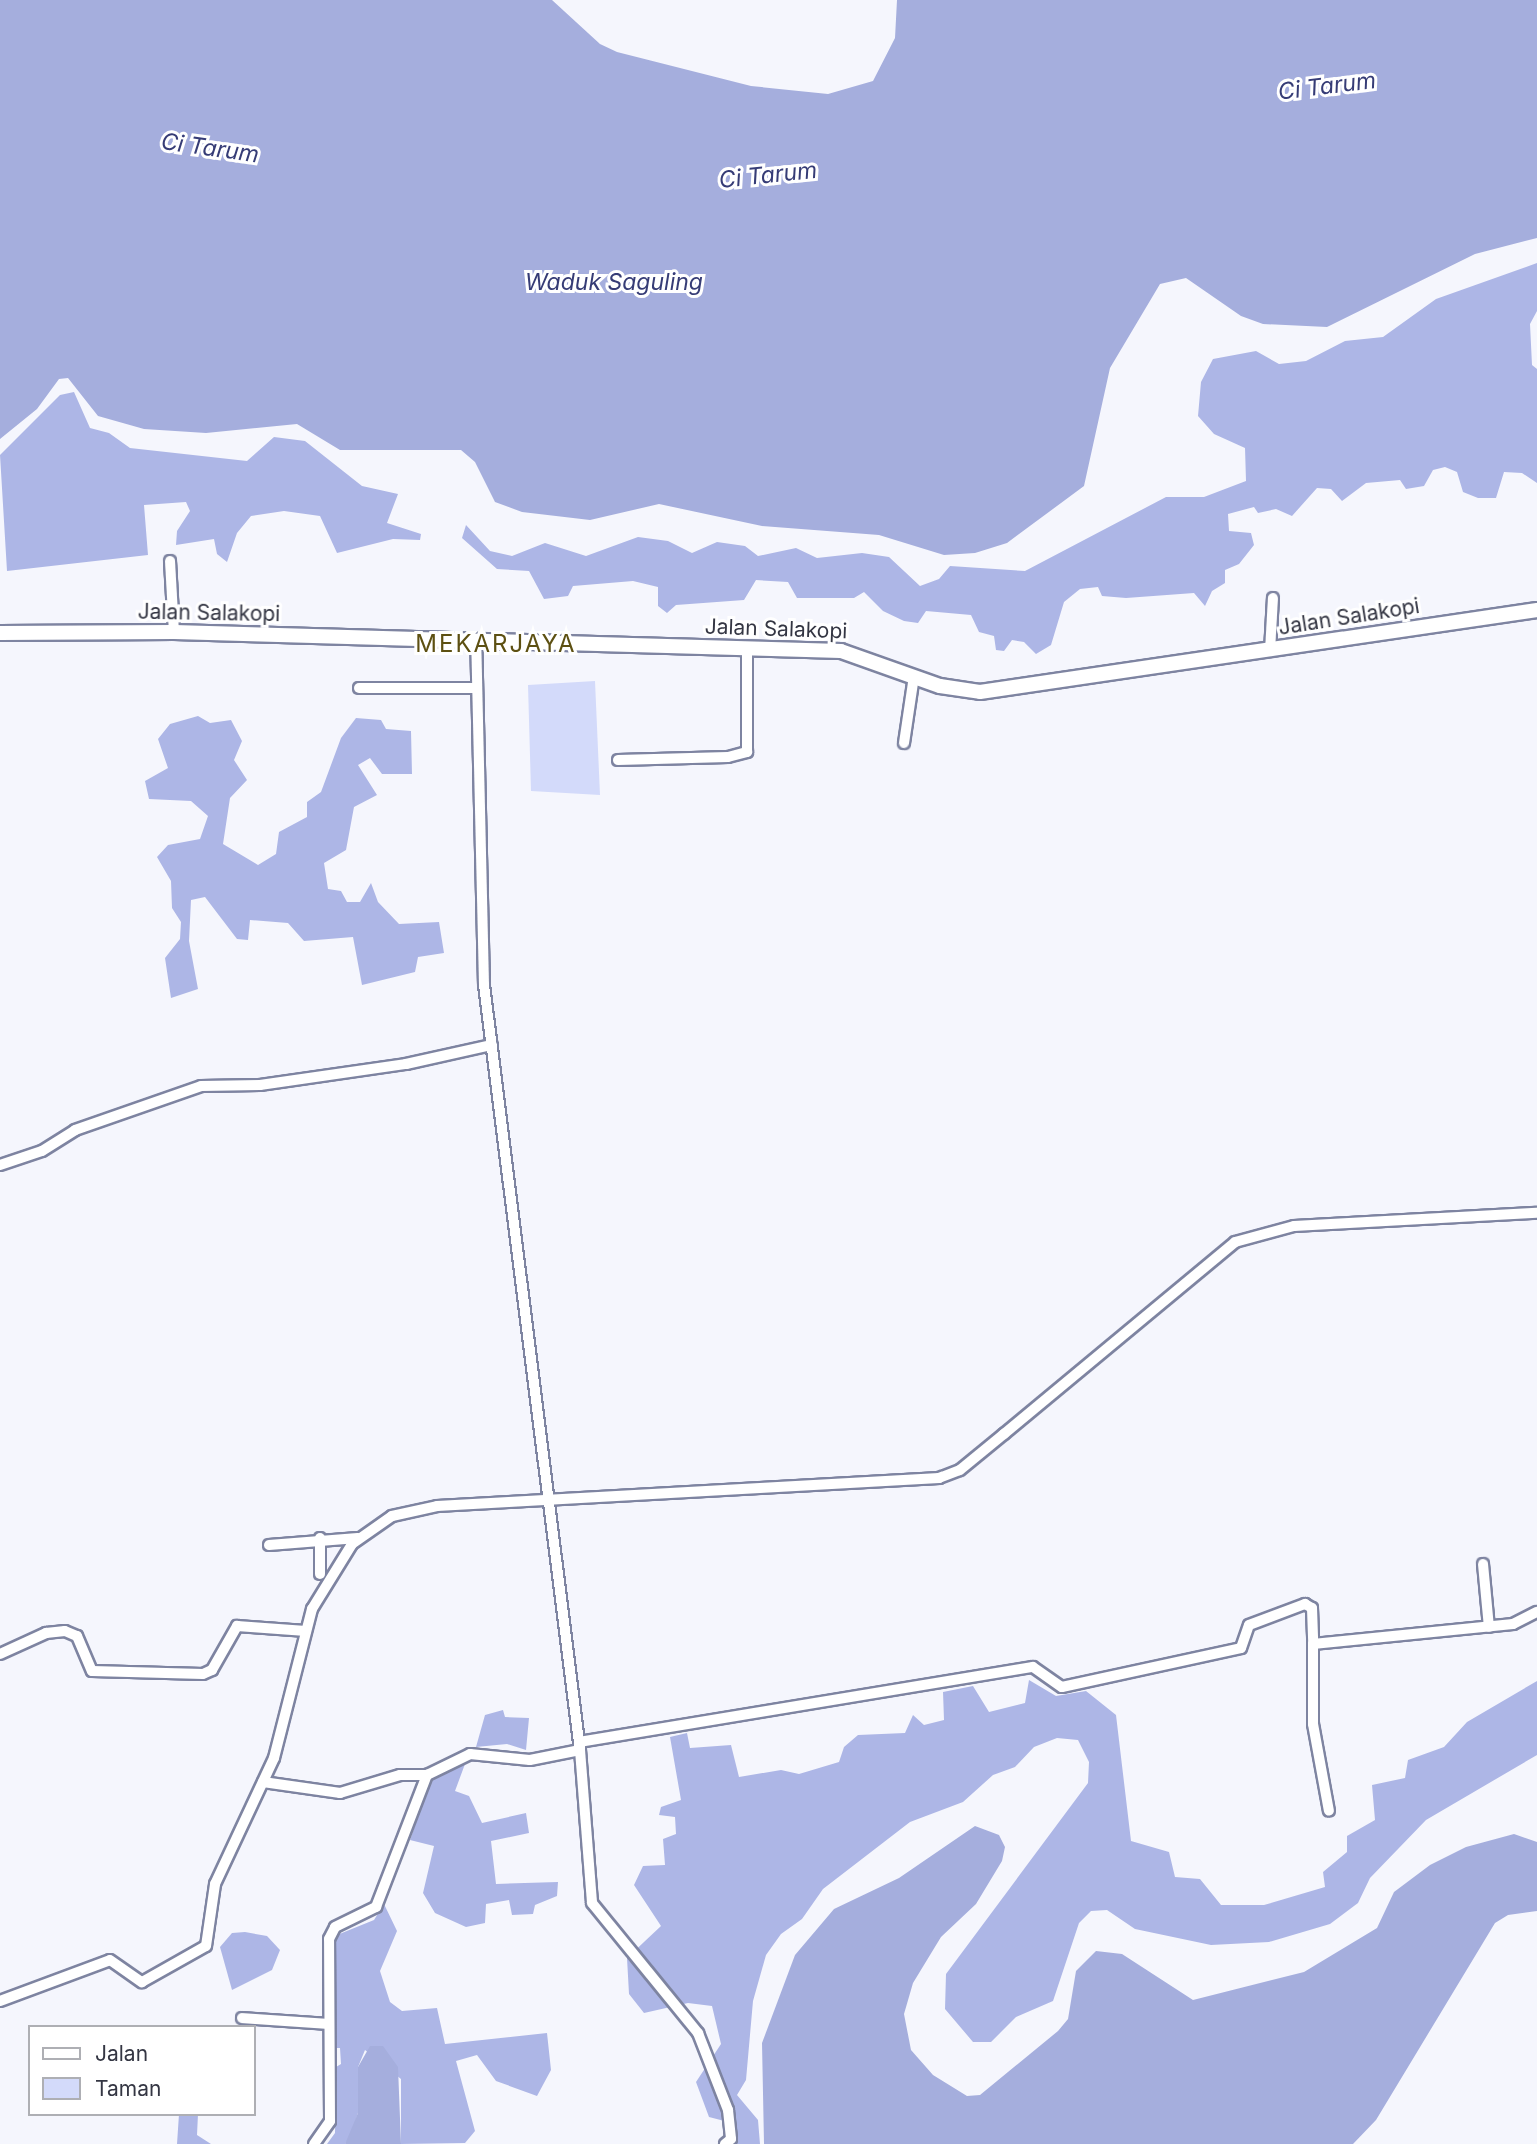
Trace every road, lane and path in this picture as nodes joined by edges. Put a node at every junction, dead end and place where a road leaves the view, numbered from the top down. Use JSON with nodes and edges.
{"nodes":[{"id":1,"x":170,"y":561,"type":"dead end"},
{"id":2,"x":1273,"y":598,"type":"dead end"},
{"id":3,"x":1537,"y":610,"type":"edge"},
{"id":4,"x":174,"y":632,"type":"junction"},
{"id":5,"x":0,"y":633,"type":"edge"},
{"id":6,"x":477,"y":641,"type":"junction"},
{"id":7,"x":747,"y":648,"type":"junction"},
{"id":8,"x":1270,"y":651,"type":"junction"},
{"id":9,"x":914,"y":676,"type":"junction"},
{"id":10,"x":359,"y":688,"type":"dead end"},
{"id":11,"x":474,"y":688,"type":"junction"},
{"id":12,"x":904,"y":743,"type":"dead end"},
{"id":13,"x":618,"y":760,"type":"dead end"},
{"id":14,"x":492,"y":1045,"type":"junction"},
{"id":15,"x":0,"y":1165,"type":"edge"},
{"id":16,"x":1537,"y":1213,"type":"edge"},
{"id":17,"x":549,"y":1503,"type":"junction"},
{"id":18,"x":320,"y":1538,"type":"junction"},
{"id":19,"x":358,"y":1538,"type":"junction"},
{"id":20,"x":269,"y":1545,"type":"dead end"},
{"id":21,"x":1483,"y":1564,"type":"dead end"},
{"id":22,"x":320,"y":1574,"type":"dead end"},
{"id":23,"x":1537,"y":1612,"type":"edge"},
{"id":24,"x":1489,"y":1627,"type":"junction"},
{"id":25,"x":306,"y":1631,"type":"junction"},
{"id":26,"x":1313,"y":1644,"type":"junction"},
{"id":27,"x":0,"y":1654,"type":"edge"},
{"id":28,"x":579,"y":1746,"type":"junction"},
{"id":29,"x":427,"y":1775,"type":"junction"},
{"id":30,"x":263,"y":1782,"type":"junction"},
{"id":31,"x":1329,"y":1811,"type":"dead end"},
{"id":32,"x":0,"y":2001,"type":"edge"},
{"id":33,"x":242,"y":2018,"type":"dead end"},
{"id":34,"x":328,"y":2024,"type":"junction"},
{"id":35,"x":314,"y":2144,"type":"edge"},
{"id":36,"x":725,"y":2144,"type":"edge"}],
"edges":[{"from":1,"to":4,"type":"street"},
{"from":2,"to":8,"type":"street"},
{"from":3,"to":8,"type":"street","name":"Jalan Salakopi"},
{"from":4,"to":5,"type":"street","name":"Jalan Salakopi"},
{"from":4,"to":6,"type":"street","name":"Jalan Salakopi"},
{"from":6,"to":7,"type":"street","name":"Jalan Salakopi"},
{"from":6,"to":11,"type":"street"},
{"from":7,"to":9,"type":"street","name":"Jalan Salakopi"},
{"from":7,"to":13,"type":"street"},
{"from":8,"to":9,"type":"street","name":"Jalan Salakopi"},
{"from":9,"to":12,"type":"street"},
{"from":10,"to":11,"type":"street"},
{"from":11,"to":14,"type":"street"},
{"from":14,"to":15,"type":"street"},
{"from":14,"to":17,"type":"street"},
{"from":16,"to":17,"type":"street"},
{"from":17,"to":19,"type":"street"},
{"from":17,"to":28,"type":"street"},
{"from":18,"to":19,"type":"street"},
{"from":18,"to":20,"type":"street"},
{"from":18,"to":22,"type":"street"},
{"from":19,"to":25,"type":"street"},
{"from":21,"to":24,"type":"street"},
{"from":23,"to":24,"type":"street"},
{"from":24,"to":26,"type":"street"},
{"from":25,"to":27,"type":"street"},
{"from":25,"to":30,"type":"street"},
{"from":26,"to":28,"type":"street"},
{"from":26,"to":31,"type":"street"},
{"from":28,"to":29,"type":"street"},
{"from":28,"to":36,"type":"street"},
{"from":29,"to":30,"type":"street"},
{"from":29,"to":34,"type":"street"},
{"from":30,"to":32,"type":"street"},
{"from":33,"to":34,"type":"street"},
{"from":34,"to":35,"type":"street"}]}
